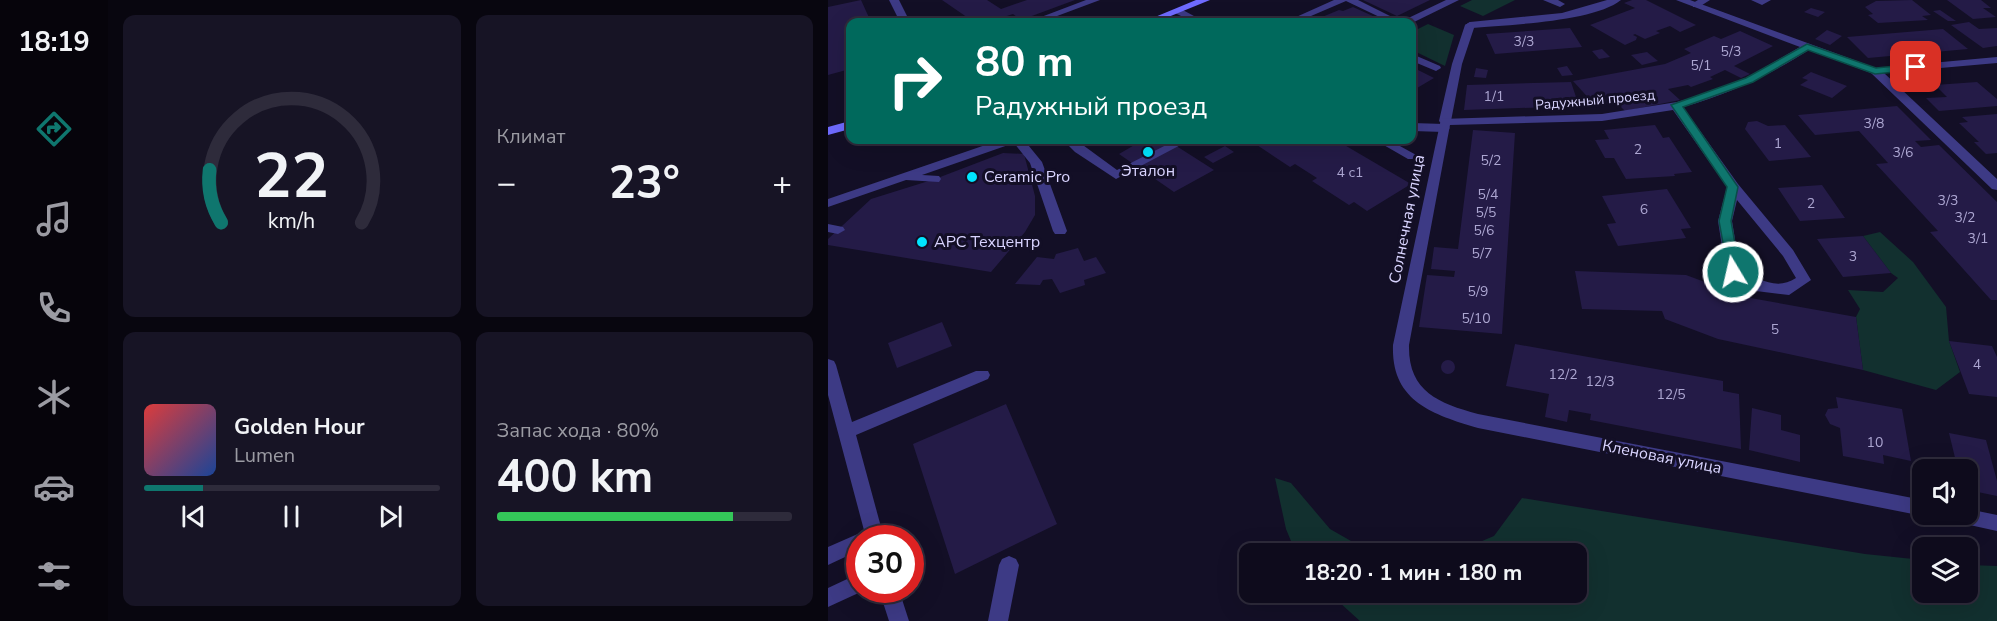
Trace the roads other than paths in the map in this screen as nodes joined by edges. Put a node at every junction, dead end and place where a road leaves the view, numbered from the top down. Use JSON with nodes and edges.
{"nodes":[{"id":1,"x":894,"y":0,"type":"edge"},
{"id":2,"x":1095,"y":0,"type":"edge"},
{"id":3,"x":1206,"y":0,"type":"edge"},
{"id":4,"x":1342,"y":0,"type":"edge"},
{"id":5,"x":1350,"y":0,"type":"edge"},
{"id":6,"x":1454,"y":0,"type":"edge"},
{"id":7,"x":1548,"y":0,"type":"edge"},
{"id":8,"x":1616,"y":0,"type":"edge"},
{"id":9,"x":1682,"y":0,"type":"edge"},
{"id":10,"x":1756,"y":0,"type":"edge"},
{"id":11,"x":1766,"y":0,"type":"edge"},
{"id":12,"x":1701,"y":3,"type":"edge"},
{"id":13,"x":1560,"y":4,"type":"dead end"},
{"id":14,"x":1178,"y":11,"type":"junction"},
{"id":15,"x":903,"y":18,"type":"edge"},
{"id":16,"x":1044,"y":18,"type":"edge"},
{"id":17,"x":1159,"y":18,"type":"edge"},
{"id":18,"x":1192,"y":18,"type":"edge"},
{"id":19,"x":1299,"y":18,"type":"edge"},
{"id":20,"x":1388,"y":18,"type":"edge"},
{"id":21,"x":1414,"y":18,"type":"edge"},
{"id":22,"x":1807,"y":47,"type":"junction"},
{"id":23,"x":1416,"y":59,"type":"edge"},
{"id":24,"x":1997,"y":60,"type":"edge"},
{"id":25,"x":1436,"y":68,"type":"dead end"},
{"id":26,"x":1875,"y":71,"type":"junction"},
{"id":27,"x":1676,"y":105,"type":"junction"},
{"id":28,"x":1444,"y":124,"type":"junction"},
{"id":29,"x":846,"y":126,"type":"edge"},
{"id":30,"x":1416,"y":127,"type":"edge"},
{"id":31,"x":828,"y":131,"type":"edge"},
{"id":32,"x":999,"y":144,"type":"edge"},
{"id":33,"x":1021,"y":144,"type":"edge"},
{"id":34,"x":1073,"y":144,"type":"edge"},
{"id":35,"x":1176,"y":144,"type":"edge"},
{"id":36,"x":1389,"y":144,"type":"edge"},
{"id":37,"x":1412,"y":156,"type":"dead end"},
{"id":38,"x":902,"y":178,"type":"junction"},
{"id":39,"x":934,"y":179,"type":"dead end"},
{"id":40,"x":1997,"y":186,"type":"edge"},
{"id":41,"x":1733,"y":187,"type":"junction"},
{"id":42,"x":828,"y":203,"type":"edge"},
{"id":43,"x":1060,"y":231,"type":"dead end"},
{"id":44,"x":828,"y":365,"type":"edge"},
{"id":45,"x":982,"y":375,"type":"dead end"},
{"id":46,"x":1410,"y":385,"type":"joint"},
{"id":47,"x":847,"y":431,"type":"junction"},
{"id":48,"x":1912,"y":506,"type":"edge"},
{"id":49,"x":1978,"y":519,"type":"edge"},
{"id":50,"x":1997,"y":523,"type":"edge"},
{"id":51,"x":865,"y":525,"type":"edge"},
{"id":52,"x":846,"y":548,"type":"edge"},
{"id":53,"x":828,"y":556,"type":"edge"},
{"id":54,"x":1009,"y":565,"type":"dead end"},
{"id":55,"x":846,"y":589,"type":"edge"},
{"id":56,"x":828,"y":598,"type":"edge"},
{"id":57,"x":893,"y":603,"type":"edge"},
{"id":58,"x":899,"y":621,"type":"edge"},
{"id":59,"x":998,"y":621,"type":"edge"}],
"edges":[{"from":1,"to":15,"type":"street"},
{"from":2,"to":16,"type":"street"},
{"from":3,"to":14,"type":"main road"},
{"from":4,"to":19,"type":"street"},
{"from":5,"to":20,"type":"street"},
{"from":6,"to":21,"type":"street"},
{"from":7,"to":13,"type":"street"},
{"from":8,"to":28,"type":"street","name":"Солнечная улица"},
{"from":9,"to":12,"type":"street"},
{"from":10,"to":11,"type":"street"},
{"from":12,"to":22,"type":"street"},
{"from":14,"to":17,"type":"main road"},
{"from":14,"to":18,"type":"street"},
{"from":22,"to":26,"type":"street"},
{"from":22,"to":27,"type":"street","name":"Радужный проезд"},
{"from":23,"to":25,"type":"street"},
{"from":24,"to":26,"type":"street"},
{"from":26,"to":40,"type":"street"},
{"from":27,"to":28,"type":"street","name":"Радужный проезд"},
{"from":27,"to":41,"type":"street"},
{"from":28,"to":30,"type":"street","name":"Радужный проезд"},
{"from":28,"to":46,"type":"street","name":"Солнечная улица"},
{"from":29,"to":31,"type":"main road"},
{"from":32,"to":38,"type":"street"},
{"from":33,"to":43,"type":"street"},
{"from":34,"to":35,"type":"street"},
{"from":36,"to":37,"type":"street"},
{"from":38,"to":39,"type":"street"},
{"from":38,"to":42,"type":"street"},
{"from":41,"to":41,"type":"street"},
{"from":44,"to":47,"type":"street"},
{"from":45,"to":47,"type":"street"},
{"from":46,"to":48,"type":"street","name":"Кленовая улица"},
{"from":47,"to":51,"type":"street"},
{"from":49,"to":50,"type":"street"},
{"from":52,"to":53,"type":"street"},
{"from":54,"to":59,"type":"street"},
{"from":55,"to":56,"type":"street"},
{"from":57,"to":58,"type":"street"}]}
